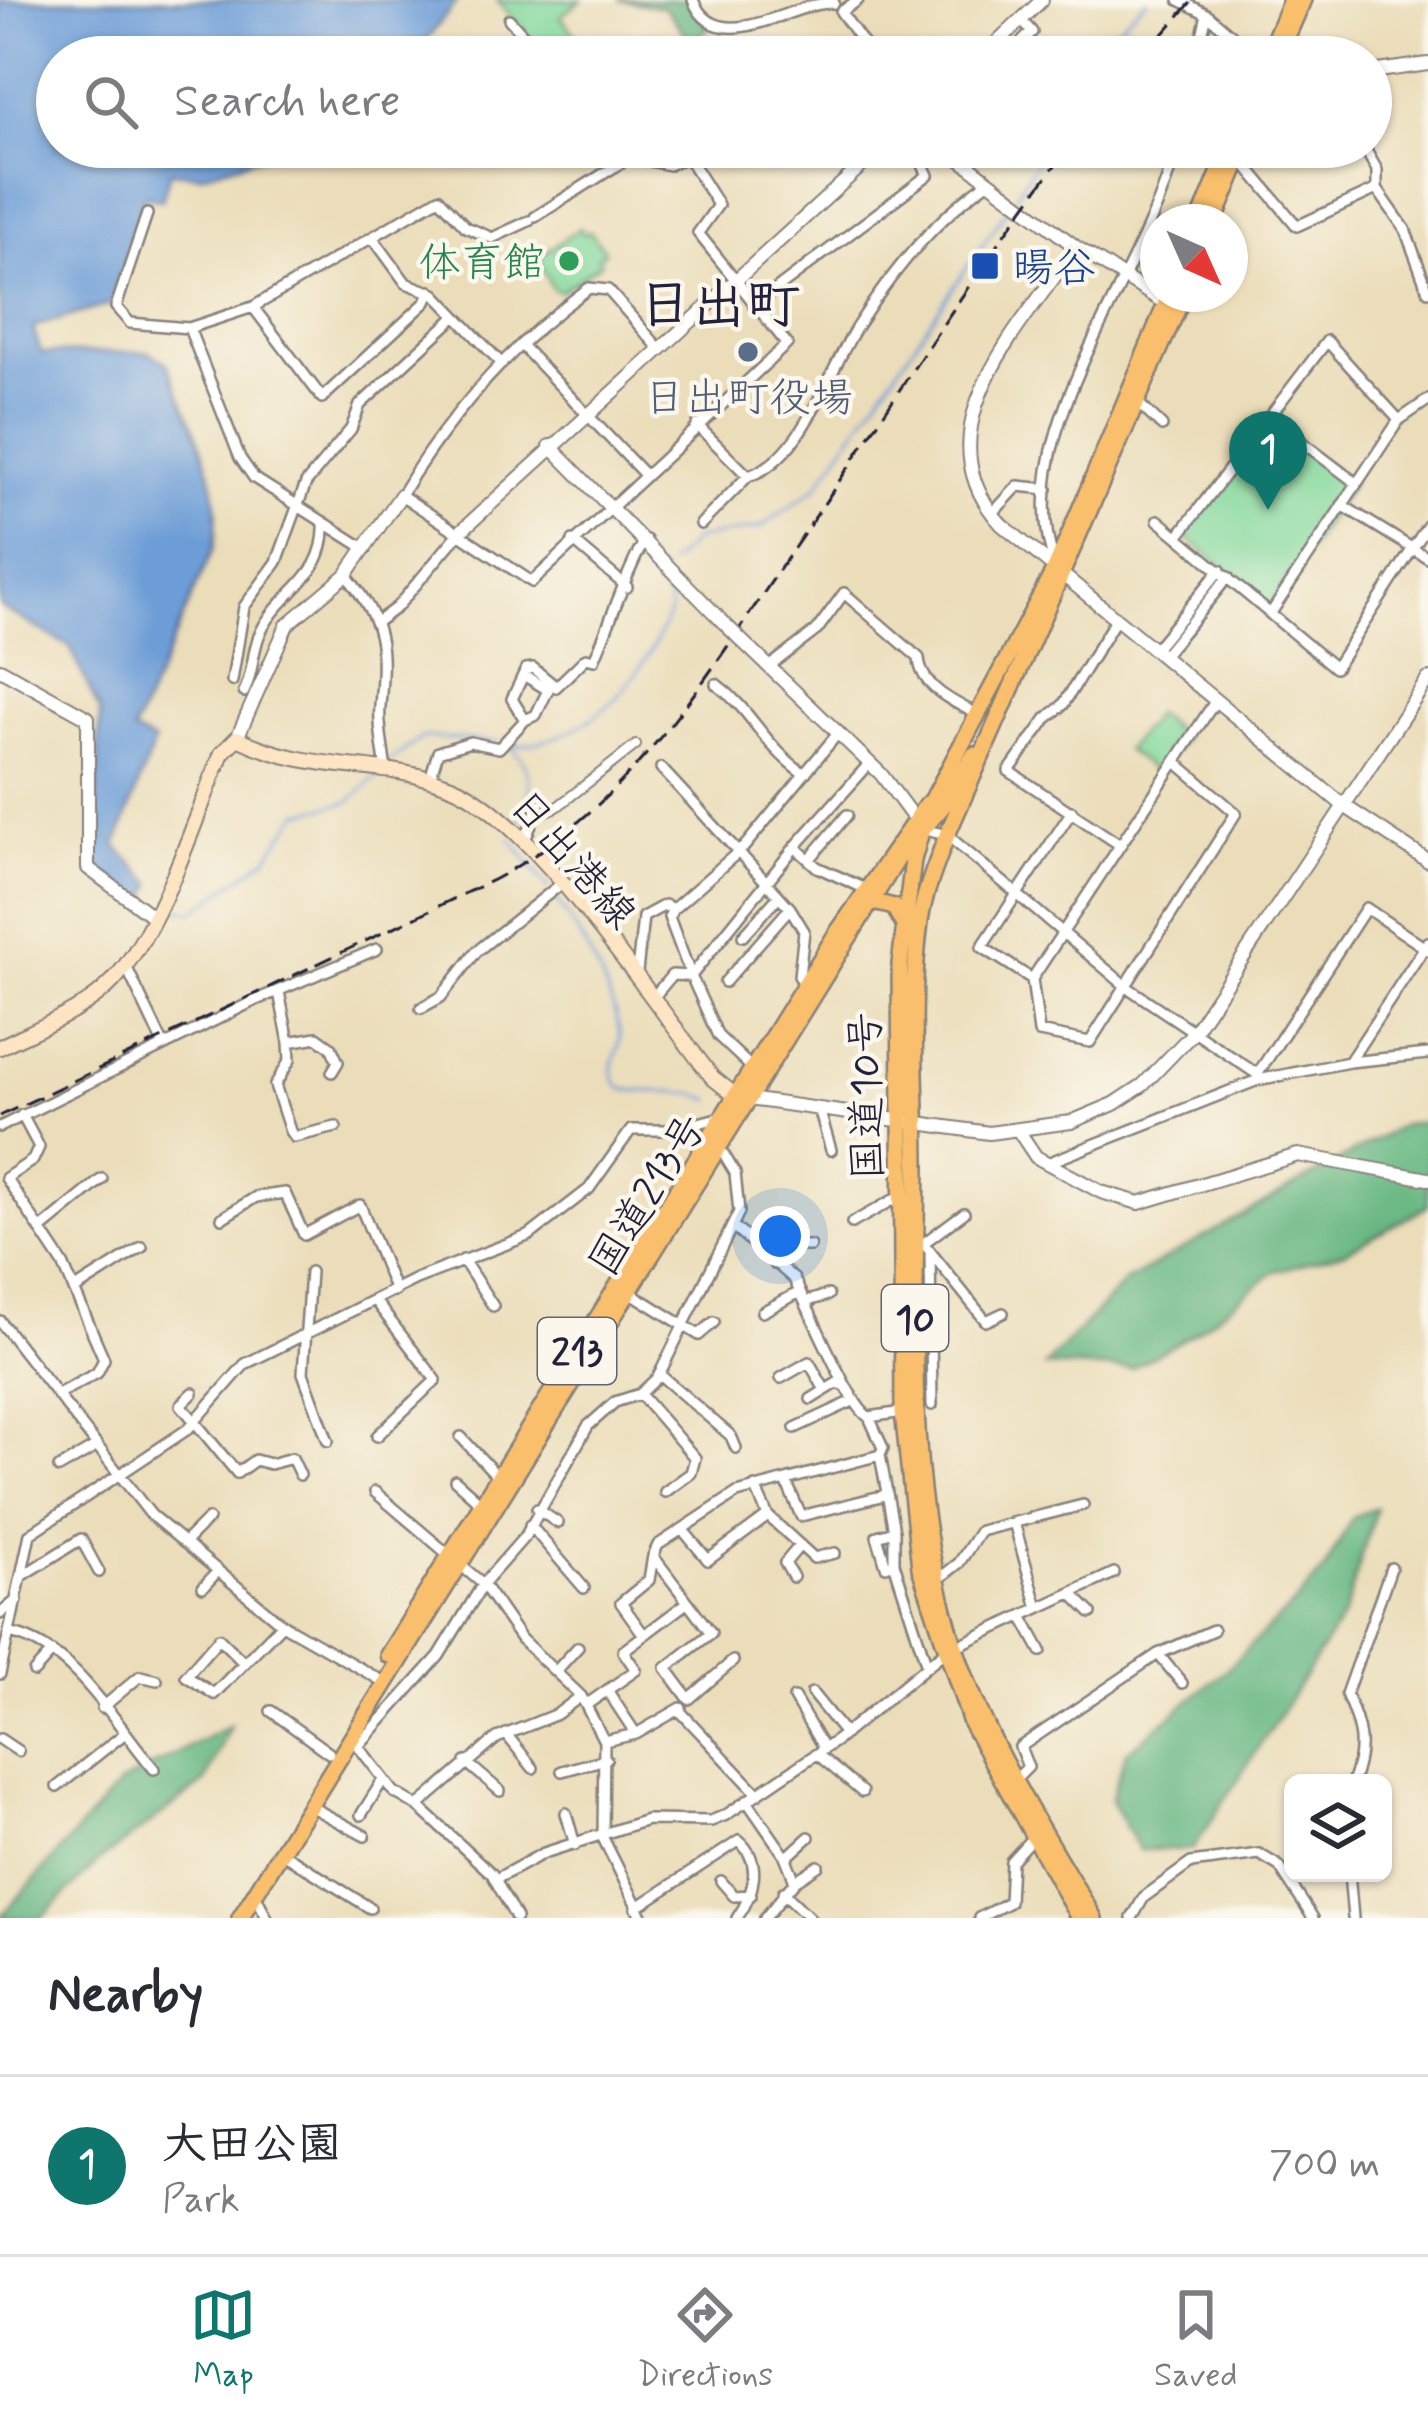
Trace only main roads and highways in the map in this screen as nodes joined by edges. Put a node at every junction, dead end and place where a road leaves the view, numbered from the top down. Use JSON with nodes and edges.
{"nodes":[{"id":1,"x":1291,"y":0,"type":"edge"},
{"id":2,"x":1303,"y":0,"type":"edge"},
{"id":3,"x":1276,"y":36,"type":"edge"},
{"id":4,"x":1287,"y":36,"type":"edge"},
{"id":5,"x":1229,"y":168,"type":"edge"},
{"id":6,"x":1232,"y":168,"type":"edge"},
{"id":7,"x":1209,"y":204,"type":"edge"},
{"id":8,"x":1220,"y":204,"type":"edge"},
{"id":9,"x":1169,"y":312,"type":"edge"},
{"id":10,"x":1170,"y":312,"type":"edge"},
{"id":11,"x":1060,"y":570,"type":"junction"},
{"id":12,"x":1007,"y":698,"type":"junction"},
{"id":13,"x":917,"y":824,"type":"junction"},
{"id":14,"x":868,"y":895,"type":"junction"},
{"id":15,"x":903,"y":923,"type":"junction"},
{"id":16,"x":0,"y":1047,"type":"edge"},
{"id":17,"x":741,"y":1098,"type":"junction"},
{"id":18,"x":909,"y":1121,"type":"junction"},
{"id":19,"x":714,"y":1142,"type":"junction"},
{"id":20,"x":453,"y":1560,"type":"junction"},
{"id":21,"x":949,"y":1650,"type":"junction"},
{"id":22,"x":380,"y":1680,"type":"junction"},
{"id":23,"x":230,"y":1918,"type":"edge"},
{"id":24,"x":240,"y":1918,"type":"edge"},
{"id":25,"x":1079,"y":1918,"type":"edge"},
{"id":26,"x":1094,"y":1918,"type":"edge"}],
"edges":[{"from":1,"to":3,"type":"highway"},
{"from":2,"to":4,"type":"highway"},
{"from":5,"to":7,"type":"highway"},
{"from":6,"to":8,"type":"highway"},
{"from":9,"to":11,"type":"highway","name":"国道10号","number":"10"},
{"from":10,"to":11,"type":"highway","name":"国道10号","number":"10"},
{"from":11,"to":12,"type":"highway","name":"国道10号","number":"10"},
{"from":11,"to":13,"type":"highway","name":"国道10号","number":"10"},
{"from":12,"to":13,"type":"highway","name":"国道213号","number":"213"},
{"from":12,"to":18,"type":"highway","name":"国道10号","number":"10"},
{"from":13,"to":14,"type":"highway","name":"国道213号","number":"213"},
{"from":13,"to":15,"type":"highway","name":"国道10号","number":"10"},
{"from":14,"to":15,"type":"highway"},
{"from":14,"to":17,"type":"highway","name":"国道213号","number":"213"},
{"from":14,"to":17,"type":"highway","name":"国道213号","number":"213"},
{"from":15,"to":18,"type":"highway","name":"国道10号","number":"10"},
{"from":16,"to":17,"type":"main road","name":"日出港線"},
{"from":17,"to":19,"type":"highway","name":"国道213号","number":"213"},
{"from":17,"to":19,"type":"highway","name":"国道213号","number":"213"},
{"from":18,"to":21,"type":"highway","name":"国道10号","number":"10"},
{"from":18,"to":21,"type":"highway","name":"国道10号","number":"10"},
{"from":19,"to":20,"type":"highway","name":"国道213号","number":"213"},
{"from":19,"to":20,"type":"highway","name":"国道213号","number":"213"},
{"from":20,"to":22,"type":"highway","name":"国道213号","number":"213"},
{"from":21,"to":25,"type":"highway","name":"国道10号","number":"10"},
{"from":21,"to":26,"type":"highway","name":"国道10号","number":"10"},
{"from":22,"to":23,"type":"highway","name":"国道213号","number":"213"},
{"from":22,"to":24,"type":"highway","name":"国道213号","number":"213"}]}
